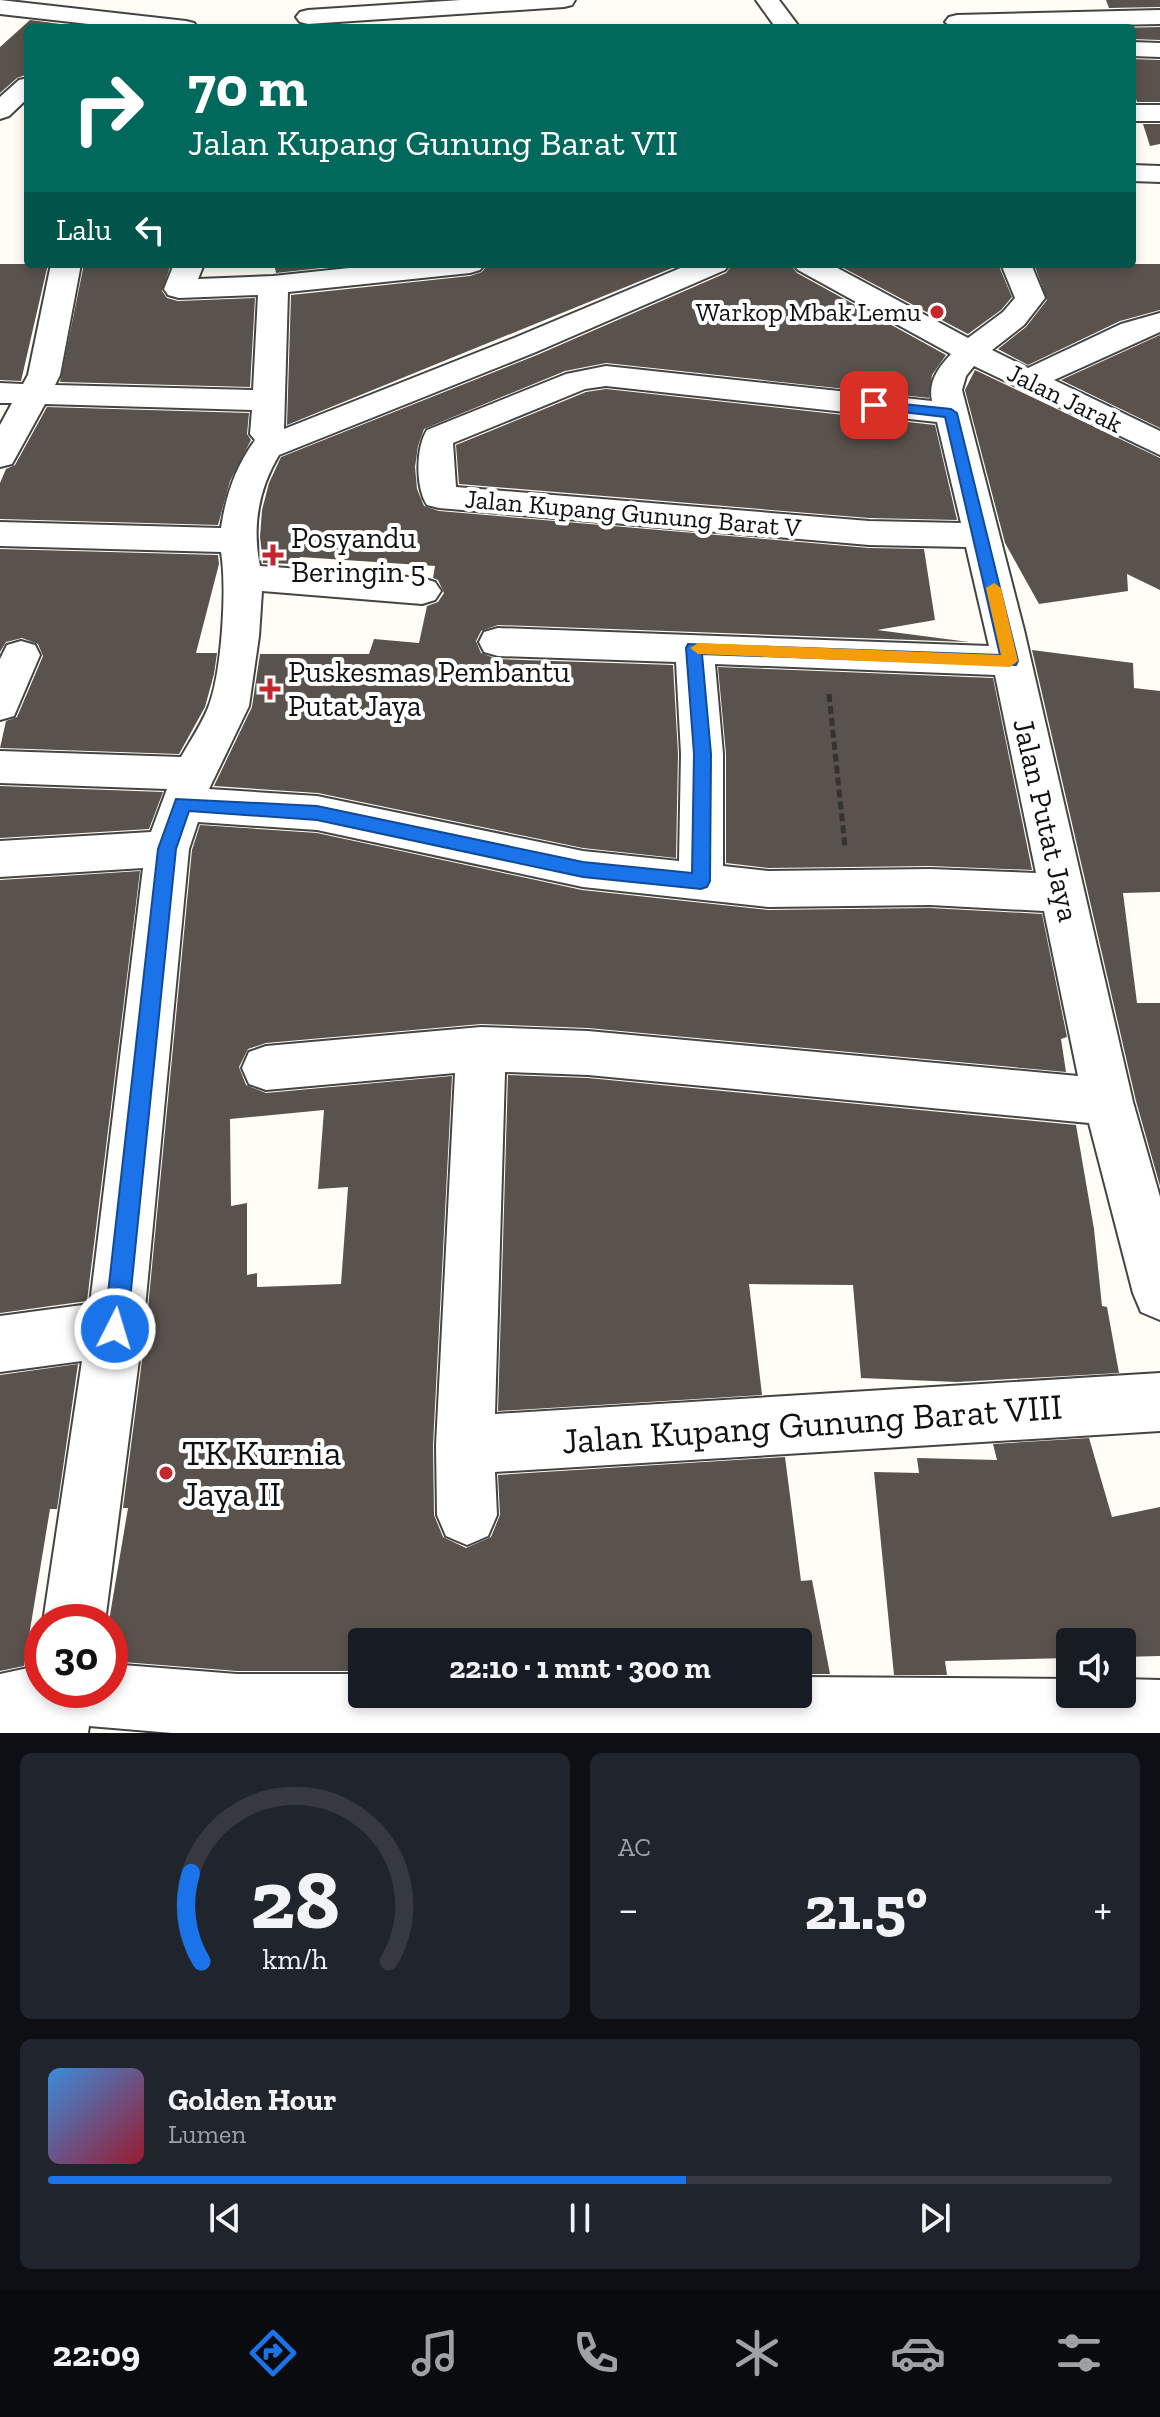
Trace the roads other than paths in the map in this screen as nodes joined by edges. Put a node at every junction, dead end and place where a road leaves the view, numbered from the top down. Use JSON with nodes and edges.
{"nodes":[{"id":1,"x":564,"y":0,"type":"edge"},
{"id":2,"x":767,"y":0,"type":"edge"},
{"id":3,"x":938,"y":0,"type":"edge"},
{"id":4,"x":0,"y":7,"type":"edge"},
{"id":5,"x":473,"y":11,"type":"edge"},
{"id":6,"x":308,"y":15,"type":"edge"},
{"id":7,"x":1160,"y":17,"type":"edge"},
{"id":8,"x":93,"y":23,"type":"edge"},
{"id":9,"x":785,"y":24,"type":"edge"},
{"id":10,"x":958,"y":24,"type":"edge"},
{"id":11,"x":984,"y":24,"type":"edge"},
{"id":12,"x":1136,"y":49,"type":"edge"},
{"id":13,"x":1160,"y":50,"type":"edge"},
{"id":14,"x":24,"y":89,"type":"edge"},
{"id":15,"x":0,"y":111,"type":"edge"},
{"id":16,"x":1136,"y":113,"type":"edge"},
{"id":17,"x":1160,"y":113,"type":"edge"},
{"id":18,"x":1136,"y":173,"type":"edge"},
{"id":19,"x":1160,"y":174,"type":"edge"},
{"id":20,"x":65,"y":268,"type":"edge"},
{"id":21,"x":432,"y":268,"type":"edge"},
{"id":22,"x":706,"y":268,"type":"edge"},
{"id":23,"x":815,"y":268,"type":"edge"},
{"id":24,"x":1018,"y":268,"type":"edge"},
{"id":25,"x":184,"y":276,"type":"edge"},
{"id":26,"x":273,"y":285,"type":"junction"},
{"id":27,"x":1160,"y":322,"type":"edge"},
{"id":28,"x":970,"y":352,"type":"junction"},
{"id":29,"x":1028,"y":380,"type":"junction"},
{"id":30,"x":0,"y":393,"type":"edge"},
{"id":31,"x":33,"y":395,"type":"junction"},
{"id":32,"x":253,"y":400,"type":"dead end"},
{"id":33,"x":951,"y":413,"type":"junction"},
{"id":34,"x":1160,"y":444,"type":"edge"},
{"id":35,"x":266,"y":448,"type":"junction"},
{"id":36,"x":0,"y":456,"type":"edge"},
{"id":37,"x":0,"y":534,"type":"edge"},
{"id":38,"x":980,"y":535,"type":"junction"},
{"id":39,"x":237,"y":540,"type":"junction"},
{"id":40,"x":244,"y":577,"type":"junction"},
{"id":41,"x":422,"y":591,"type":"dead end"},
{"id":42,"x":498,"y":642,"type":"dead end"},
{"id":43,"x":694,"y":648,"type":"junction"},
{"id":44,"x":21,"y":655,"type":"dead end"},
{"id":45,"x":1010,"y":661,"type":"junction"},
{"id":46,"x":0,"y":705,"type":"edge"},
{"id":47,"x":0,"y":767,"type":"edge"},
{"id":48,"x":181,"y":809,"type":"junction"},
{"id":49,"x":0,"y":859,"type":"edge"},
{"id":50,"x":701,"y":881,"type":"junction"},
{"id":51,"x":1063,"y":893,"type":"junction"},
{"id":52,"x":481,"y":1049,"type":"junction"},
{"id":53,"x":266,"y":1068,"type":"dead end"},
{"id":54,"x":1108,"y":1102,"type":"junction"},
{"id":55,"x":1151,"y":1236,"type":"edge"},
{"id":56,"x":1160,"y":1293,"type":"edge"},
{"id":57,"x":115,"y":1329,"type":"junction"},
{"id":58,"x":0,"y":1344,"type":"edge"},
{"id":59,"x":1160,"y":1402,"type":"edge"},
{"id":60,"x":465,"y":1445,"type":"junction"},
{"id":61,"x":467,"y":1515,"type":"dead end"},
{"id":62,"x":77,"y":1604,"type":"edge"},
{"id":63,"x":128,"y":1705,"type":"edge"},
{"id":64,"x":0,"y":1706,"type":"edge"},
{"id":65,"x":24,"y":1706,"type":"edge"},
{"id":66,"x":1160,"y":1712,"type":"edge"}],
"edges":[{"from":1,"to":5,"type":"street"},
{"from":2,"to":9,"type":"street"},
{"from":3,"to":10,"type":"street"},
{"from":4,"to":8,"type":"street"},
{"from":5,"to":6,"type":"street"},
{"from":7,"to":11,"type":"street"},
{"from":12,"to":13,"type":"street"},
{"from":14,"to":15,"type":"street"},
{"from":16,"to":17,"type":"street"},
{"from":18,"to":19,"type":"street"},
{"from":20,"to":31,"type":"street"},
{"from":21,"to":26,"type":"street"},
{"from":22,"to":35,"type":"street"},
{"from":23,"to":28,"type":"street","name":"Jalan Jarak"},
{"from":24,"to":28,"type":"street","name":"Jalan Putat Jaya"},
{"from":25,"to":26,"type":"street"},
{"from":26,"to":35,"type":"street"},
{"from":27,"to":29,"type":"street"},
{"from":28,"to":29,"type":"street","name":"Jalan Jarak"},
{"from":28,"to":33,"type":"street","name":"Jalan Putat Jaya"},
{"from":29,"to":34,"type":"street","name":"Jalan Jarak"},
{"from":30,"to":31,"type":"street"},
{"from":31,"to":32,"type":"street"},
{"from":31,"to":36,"type":"street"},
{"from":33,"to":38,"type":"street","name":"Jalan Putat Jaya"},
{"from":33,"to":38,"type":"street","name":"Jalan Kupang Gunung Barat V"},
{"from":35,"to":39,"type":"street"},
{"from":37,"to":39,"type":"street"},
{"from":38,"to":45,"type":"street","name":"Jalan Putat Jaya"},
{"from":39,"to":40,"type":"street"},
{"from":40,"to":41,"type":"street"},
{"from":40,"to":48,"type":"street"},
{"from":42,"to":43,"type":"street"},
{"from":43,"to":45,"type":"street"},
{"from":43,"to":50,"type":"street"},
{"from":44,"to":46,"type":"street"},
{"from":45,"to":51,"type":"street","name":"Jalan Putat Jaya"},
{"from":47,"to":48,"type":"street"},
{"from":48,"to":49,"type":"street"},
{"from":48,"to":50,"type":"street"},
{"from":48,"to":57,"type":"street"},
{"from":50,"to":51,"type":"street"},
{"from":51,"to":54,"type":"street","name":"Jalan Putat Jaya"},
{"from":52,"to":53,"type":"street"},
{"from":52,"to":54,"type":"street"},
{"from":52,"to":60,"type":"street"},
{"from":54,"to":55,"type":"street","name":"Jalan Putat Jaya"},
{"from":55,"to":56,"type":"street","name":"Jalan Putat Jaya"},
{"from":57,"to":58,"type":"street"},
{"from":57,"to":62,"type":"street"},
{"from":59,"to":60,"type":"street","name":"Jalan Kupang Gunung Barat VIII"},
{"from":60,"to":61,"type":"street"},
{"from":63,"to":66,"type":"street"},
{"from":64,"to":65,"type":"street"}]}
